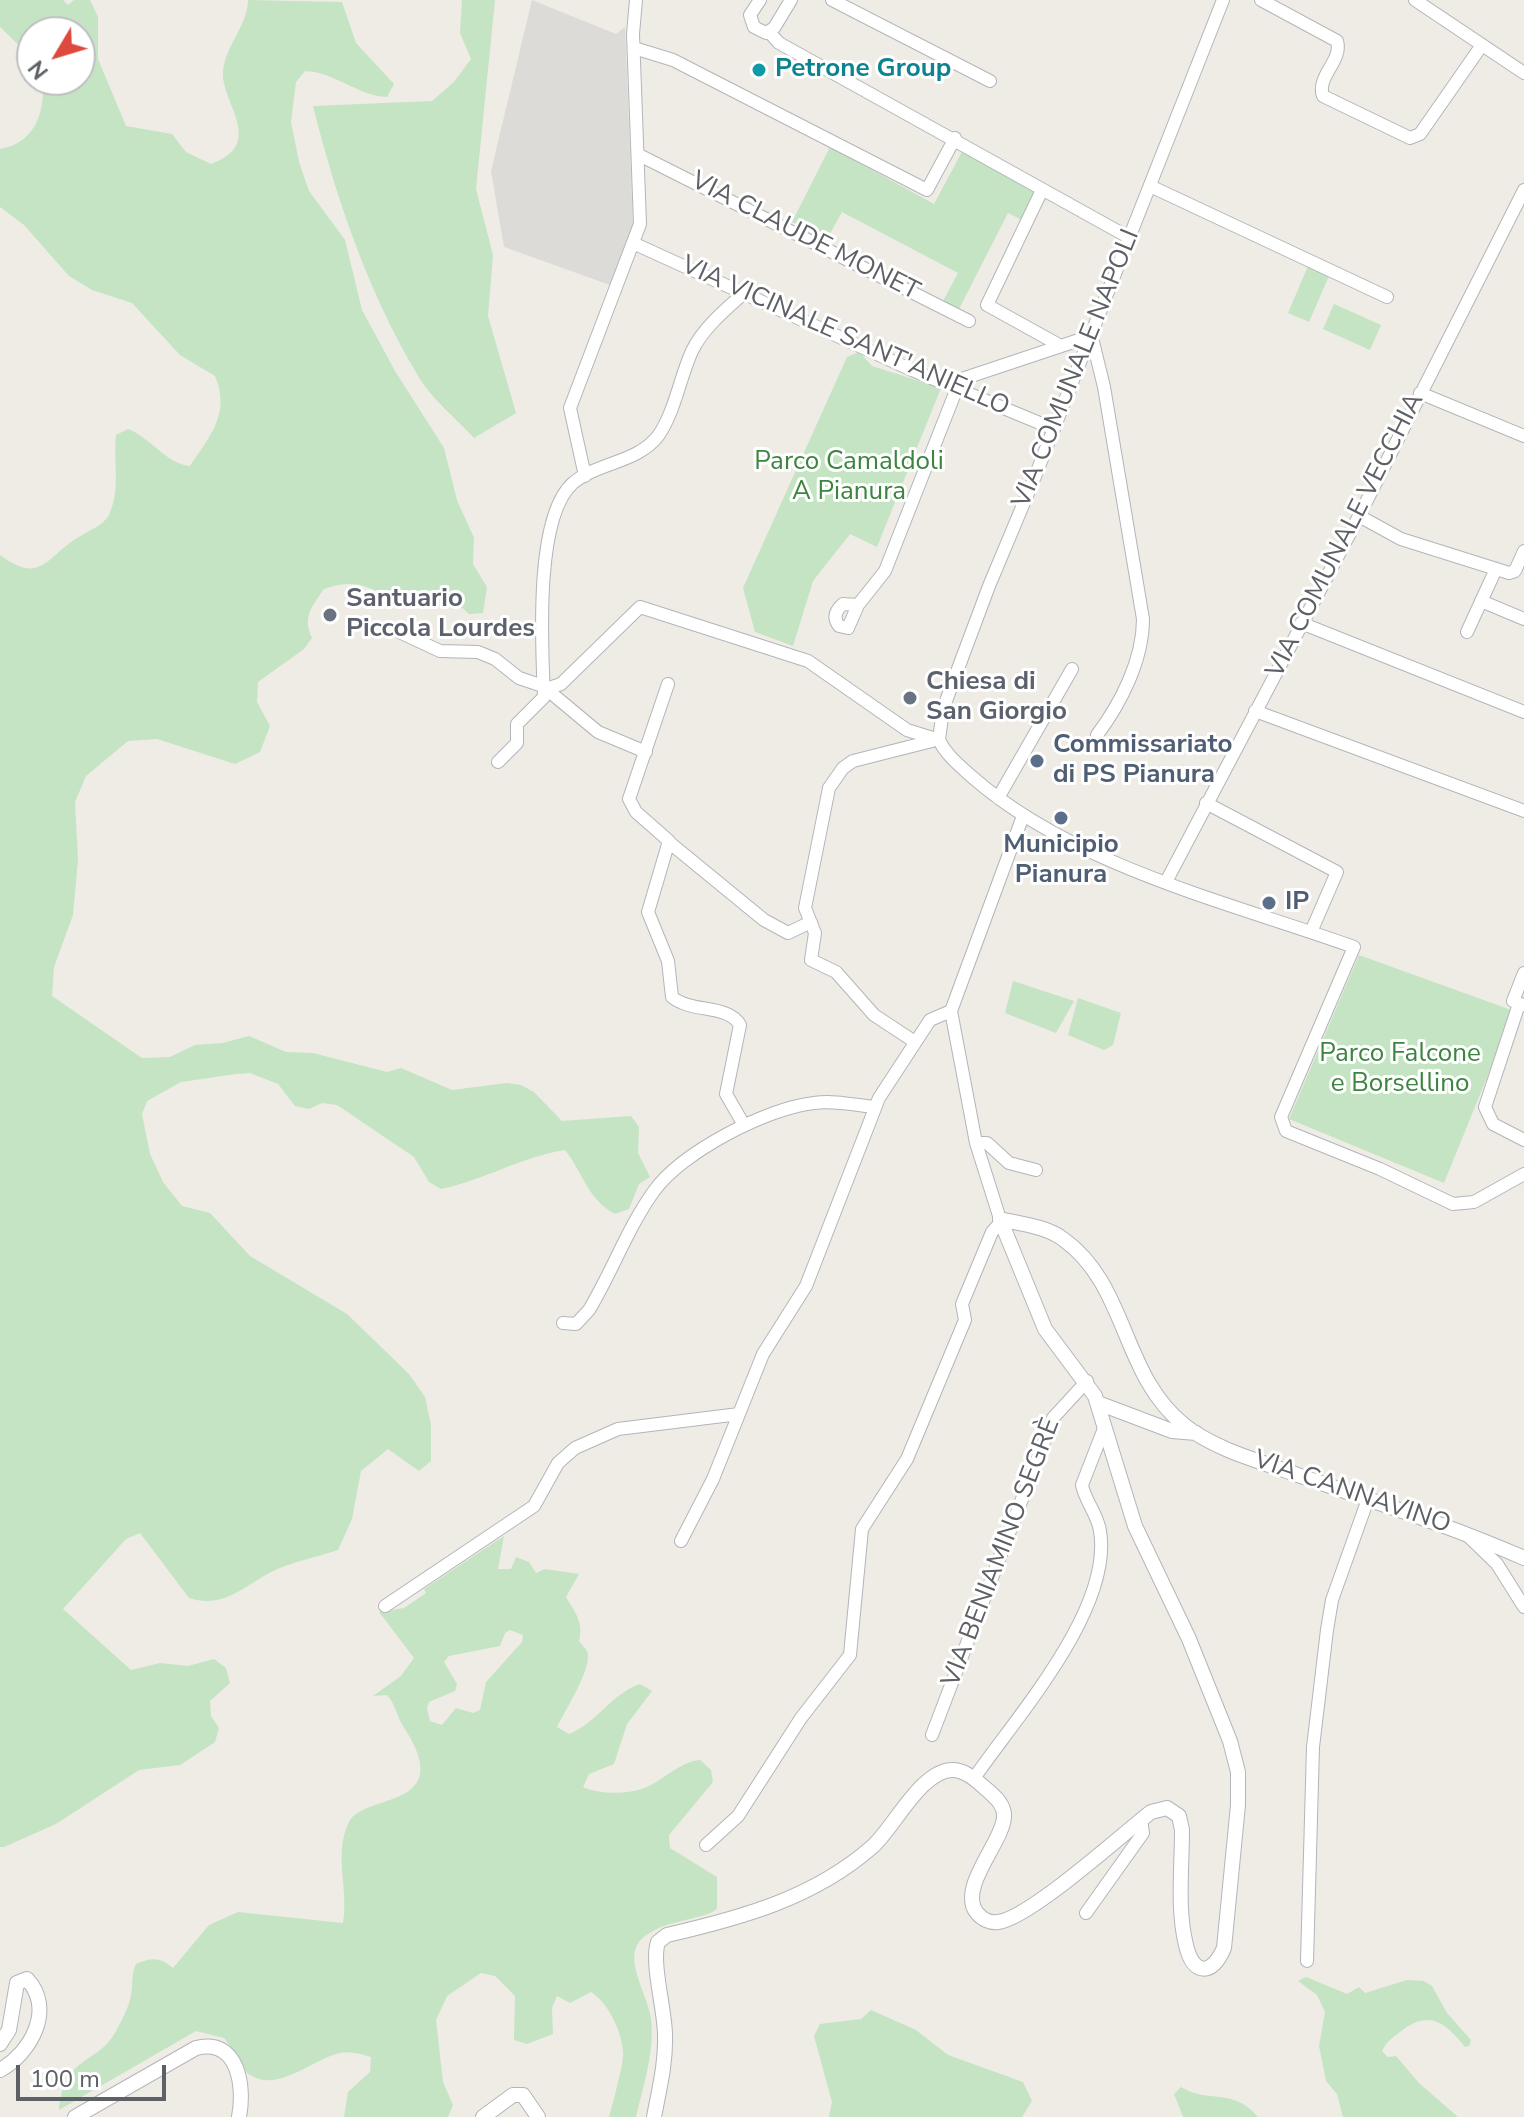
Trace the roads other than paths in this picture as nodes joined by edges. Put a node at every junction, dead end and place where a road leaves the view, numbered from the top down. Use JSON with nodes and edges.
{"nodes":[{"id":1,"x":636,"y":0,"type":"edge"},
{"id":2,"x":760,"y":0,"type":"edge"},
{"id":3,"x":832,"y":0,"type":"edge"},
{"id":4,"x":1223,"y":0,"type":"edge"},
{"id":5,"x":1261,"y":0,"type":"edge"},
{"id":6,"x":1415,"y":0,"type":"edge"},
{"id":7,"x":784,"y":3,"type":"edge"},
{"id":8,"x":769,"y":32,"type":"junction"},
{"id":9,"x":1482,"y":45,"type":"junction"},
{"id":10,"x":634,"y":48,"type":"junction"},
{"id":11,"x":1524,"y":73,"type":"edge"},
{"id":12,"x":990,"y":81,"type":"dead end"},
{"id":13,"x":955,"y":138,"type":"junction"},
{"id":14,"x":639,"y":155,"type":"junction"},
{"id":15,"x":1150,"y":186,"type":"junction"},
{"id":16,"x":1042,"y":190,"type":"junction"},
{"id":17,"x":1524,"y":190,"type":"edge"},
{"id":18,"x":1130,"y":238,"type":"junction"},
{"id":19,"x":635,"y":244,"type":"junction"},
{"id":20,"x":745,"y":292,"type":"junction"},
{"id":21,"x":1387,"y":297,"type":"dead end"},
{"id":22,"x":969,"y":321,"type":"dead end"},
{"id":23,"x":1090,"y":338,"type":"junction"},
{"id":24,"x":1061,"y":346,"type":"junction"},
{"id":25,"x":952,"y":386,"type":"junction"},
{"id":26,"x":1420,"y":393,"type":"junction"},
{"id":27,"x":1054,"y":429,"type":"junction"},
{"id":28,"x":1523,"y":433,"type":"edge"},
{"id":29,"x":585,"y":476,"type":"junction"},
{"id":30,"x":1359,"y":516,"type":"junction"},
{"id":31,"x":1524,"y":551,"type":"edge"},
{"id":32,"x":1496,"y":569,"type":"junction"},
{"id":33,"x":1481,"y":601,"type":"junction"},
{"id":34,"x":858,"y":605,"type":"dead end"},
{"id":35,"x":1524,"y":619,"type":"edge"},
{"id":36,"x":1301,"y":623,"type":"junction"},
{"id":37,"x":395,"y":630,"type":"dead end"},
{"id":38,"x":1467,"y":632,"type":"dead end"},
{"id":39,"x":1072,"y":669,"type":"dead end"},
{"id":40,"x":668,"y":684,"type":"dead end"},
{"id":41,"x":544,"y":687,"type":"junction"},
{"id":42,"x":1255,"y":711,"type":"junction"},
{"id":43,"x":1524,"y":712,"type":"edge"},
{"id":44,"x":1097,"y":735,"type":"dead end"},
{"id":45,"x":939,"y":740,"type":"junction"},
{"id":46,"x":646,"y":752,"type":"junction"},
{"id":47,"x":498,"y":762,"type":"dead end"},
{"id":48,"x":998,"y":798,"type":"junction"},
{"id":49,"x":1206,"y":803,"type":"junction"},
{"id":50,"x":1524,"y":811,"type":"edge"},
{"id":51,"x":1023,"y":816,"type":"junction"},
{"id":52,"x":670,"y":843,"type":"junction"},
{"id":53,"x":1167,"y":880,"type":"junction"},
{"id":54,"x":811,"y":922,"type":"junction"},
{"id":55,"x":1311,"y":932,"type":"junction"},
{"id":56,"x":1524,"y":973,"type":"edge"},
{"id":57,"x":1519,"y":1003,"type":"edge"},
{"id":58,"x":951,"y":1011,"type":"junction"},
{"id":59,"x":915,"y":1042,"type":"junction"},
{"id":60,"x":875,"y":1107,"type":"junction"},
{"id":61,"x":744,"y":1125,"type":"junction"},
{"id":62,"x":1524,"y":1140,"type":"edge"},
{"id":63,"x":976,"y":1143,"type":"junction"},
{"id":64,"x":1036,"y":1170,"type":"dead end"},
{"id":65,"x":1522,"y":1174,"type":"edge"},
{"id":66,"x":1000,"y":1221,"type":"junction"},
{"id":67,"x":563,"y":1323,"type":"dead end"},
{"id":68,"x":1087,"y":1381,"type":"junction"},
{"id":69,"x":1098,"y":1403,"type":"junction"},
{"id":70,"x":739,"y":1414,"type":"junction"},
{"id":71,"x":1105,"y":1426,"type":"junction"},
{"id":72,"x":1196,"y":1433,"type":"junction"},
{"id":73,"x":1368,"y":1499,"type":"junction"},
{"id":74,"x":1463,"y":1531,"type":"junction"},
{"id":75,"x":681,"y":1541,"type":"dead end"},
{"id":76,"x":1524,"y":1558,"type":"edge"},
{"id":77,"x":385,"y":1606,"type":"dead end"},
{"id":78,"x":1524,"y":1607,"type":"edge"},
{"id":79,"x":932,"y":1735,"type":"dead end"},
{"id":80,"x":977,"y":1774,"type":"dead end"},
{"id":81,"x":1141,"y":1819,"type":"junction"},
{"id":82,"x":706,"y":1845,"type":"dead end"},
{"id":83,"x":1086,"y":1913,"type":"dead end"},
{"id":84,"x":1307,"y":1961,"type":"dead end"},
{"id":85,"x":0,"y":2044,"type":"edge"},
{"id":86,"x":0,"y":2070,"type":"edge"},
{"id":87,"x":75,"y":2117,"type":"edge"},
{"id":88,"x":239,"y":2117,"type":"edge"},
{"id":89,"x":483,"y":2117,"type":"edge"},
{"id":90,"x":538,"y":2117,"type":"edge"},
{"id":91,"x":654,"y":2117,"type":"edge"}],
"edges":[{"from":1,"to":10,"type":"street"},
{"from":2,"to":8,"type":"street"},
{"from":3,"to":12,"type":"street"},
{"from":4,"to":15,"type":"street","name":"VIA COMUNALE NAPOLI"},
{"from":5,"to":9,"type":"street"},
{"from":6,"to":9,"type":"street"},
{"from":7,"to":8,"type":"street"},
{"from":8,"to":13,"type":"street"},
{"from":9,"to":11,"type":"street"},
{"from":10,"to":13,"type":"street"},
{"from":10,"to":14,"type":"street"},
{"from":13,"to":16,"type":"street"},
{"from":14,"to":19,"type":"street"},
{"from":14,"to":22,"type":"street","name":"VIA CLAUDE MONET"},
{"from":15,"to":18,"type":"street","name":"VIA COMUNALE NAPOLI"},
{"from":15,"to":21,"type":"street"},
{"from":16,"to":18,"type":"street"},
{"from":16,"to":24,"type":"street"},
{"from":17,"to":26,"type":"street","name":"VIA COMUNALE VECCHIA"},
{"from":18,"to":23,"type":"street","name":"VIA COMUNALE NAPOLI"},
{"from":19,"to":20,"type":"street","name":"VIA VICINALE SANT'ANIELLO"},
{"from":19,"to":29,"type":"street"},
{"from":20,"to":25,"type":"street","name":"VIA VICINALE SANT'ANIELLO"},
{"from":20,"to":29,"type":"street"},
{"from":23,"to":24,"type":"street"},
{"from":23,"to":27,"type":"street","name":"VIA COMUNALE NAPOLI"},
{"from":23,"to":44,"type":"street"},
{"from":24,"to":25,"type":"street"},
{"from":25,"to":27,"type":"street","name":"VIA VICINALE SANT'ANIELLO"},
{"from":25,"to":34,"type":"street"},
{"from":26,"to":28,"type":"street"},
{"from":26,"to":30,"type":"street","name":"VIA COMUNALE VECCHIA"},
{"from":27,"to":45,"type":"street","name":"VIA COMUNALE NAPOLI"},
{"from":29,"to":41,"type":"street"},
{"from":30,"to":32,"type":"street"},
{"from":30,"to":36,"type":"street","name":"VIA COMUNALE VECCHIA"},
{"from":31,"to":32,"type":"street"},
{"from":32,"to":33,"type":"street"},
{"from":33,"to":35,"type":"street"},
{"from":33,"to":38,"type":"street"},
{"from":36,"to":42,"type":"street","name":"VIA COMUNALE VECCHIA"},
{"from":36,"to":43,"type":"street"},
{"from":37,"to":41,"type":"street"},
{"from":39,"to":48,"type":"street"},
{"from":40,"to":46,"type":"street"},
{"from":41,"to":45,"type":"street"},
{"from":41,"to":46,"type":"street"},
{"from":41,"to":47,"type":"street"},
{"from":42,"to":49,"type":"street","name":"VIA COMUNALE VECCHIA"},
{"from":42,"to":50,"type":"street"},
{"from":45,"to":48,"type":"street"},
{"from":45,"to":54,"type":"street"},
{"from":46,"to":52,"type":"street"},
{"from":48,"to":51,"type":"street"},
{"from":49,"to":53,"type":"street","name":"VIA COMUNALE VECCHIA"},
{"from":49,"to":55,"type":"street"},
{"from":51,"to":53,"type":"street"},
{"from":51,"to":58,"type":"street"},
{"from":52,"to":54,"type":"street"},
{"from":52,"to":61,"type":"street"},
{"from":53,"to":55,"type":"street"},
{"from":54,"to":59,"type":"street"},
{"from":55,"to":65,"type":"street"},
{"from":56,"to":57,"type":"street"},
{"from":57,"to":62,"type":"street"},
{"from":58,"to":59,"type":"street"},
{"from":58,"to":63,"type":"street"},
{"from":59,"to":60,"type":"street"},
{"from":60,"to":61,"type":"street"},
{"from":60,"to":70,"type":"street"},
{"from":61,"to":67,"type":"street"},
{"from":63,"to":64,"type":"street"},
{"from":63,"to":66,"type":"street"},
{"from":66,"to":68,"type":"street"},
{"from":66,"to":72,"type":"street","name":"VIA CANNAVINO"},
{"from":66,"to":82,"type":"street"},
{"from":68,"to":69,"type":"street"},
{"from":68,"to":79,"type":"street","name":"VIA BENIAMINO SEGRÈ"},
{"from":69,"to":71,"type":"street"},
{"from":69,"to":72,"type":"street","name":"VIA CANNAVINO"},
{"from":70,"to":75,"type":"street"},
{"from":70,"to":77,"type":"street"},
{"from":71,"to":80,"type":"street"},
{"from":71,"to":81,"type":"street"},
{"from":72,"to":73,"type":"street","name":"VIA CANNAVINO"},
{"from":73,"to":74,"type":"street","name":"VIA CANNAVINO"},
{"from":73,"to":84,"type":"street"},
{"from":74,"to":76,"type":"street"},
{"from":74,"to":78,"type":"street","name":"VIA CANNAVINO"},
{"from":81,"to":83,"type":"street"},
{"from":81,"to":91,"type":"street"},
{"from":85,"to":86,"type":"street"},
{"from":87,"to":88,"type":"street"},
{"from":89,"to":90,"type":"street"}]}
